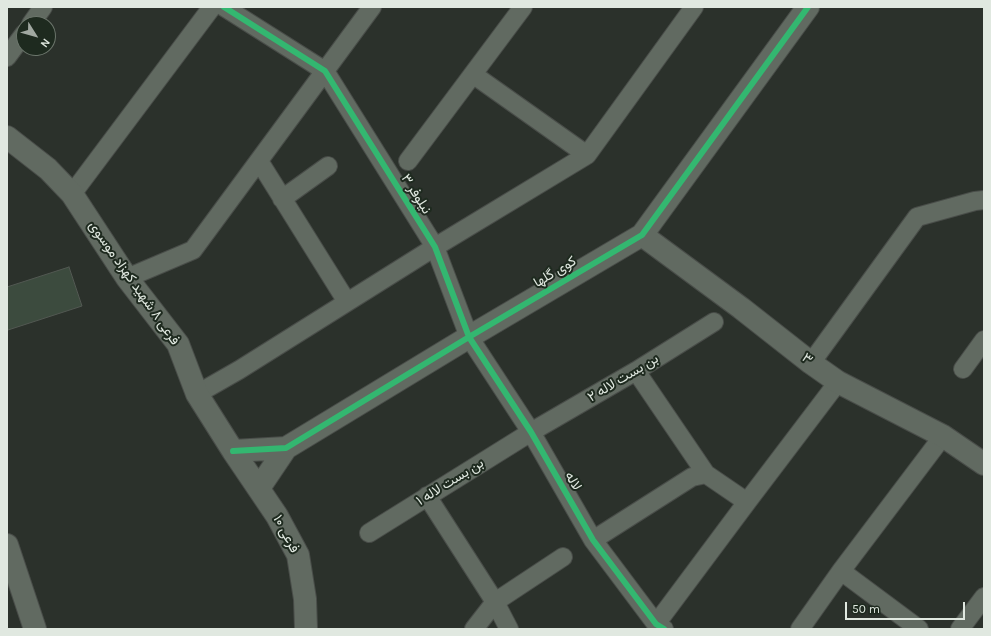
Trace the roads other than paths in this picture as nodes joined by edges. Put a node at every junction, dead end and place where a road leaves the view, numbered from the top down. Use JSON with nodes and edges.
{"nodes":[{"id":1,"x":44,"y":7,"type":"edge"},
{"id":2,"x":212,"y":7,"type":"edge"},
{"id":3,"x":224,"y":7,"type":"edge"},
{"id":4,"x":372,"y":7,"type":"edge"},
{"id":5,"x":524,"y":7,"type":"edge"},
{"id":6,"x":694,"y":7,"type":"edge"},
{"id":7,"x":808,"y":7,"type":"edge"},
{"id":8,"x":37,"y":16,"type":"edge"},
{"id":9,"x":16,"y":45,"type":"edge"},
{"id":10,"x":7,"y":57,"type":"edge"},
{"id":11,"x":326,"y":70,"type":"junction"},
{"id":12,"x":474,"y":75,"type":"junction"},
{"id":13,"x":7,"y":137,"type":"edge"},
{"id":14,"x":587,"y":155,"type":"junction"},
{"id":15,"x":259,"y":161,"type":"junction"},
{"id":16,"x":408,"y":162,"type":"dead end"},
{"id":17,"x":328,"y":166,"type":"dead end"},
{"id":18,"x":72,"y":194,"type":"junction"},
{"id":19,"x":282,"y":199,"type":"junction"},
{"id":20,"x":984,"y":200,"type":"edge"},
{"id":21,"x":642,"y":235,"type":"junction"},
{"id":22,"x":435,"y":247,"type":"junction"},
{"id":23,"x":128,"y":278,"type":"junction"},
{"id":24,"x":347,"y":302,"type":"junction"},
{"id":25,"x":714,"y":322,"type":"dead end"},
{"id":26,"x":469,"y":337,"type":"junction"},
{"id":27,"x":984,"y":340,"type":"edge"},
{"id":28,"x":811,"y":363,"type":"junction"},
{"id":29,"x":963,"y":369,"type":"dead end"},
{"id":30,"x":636,"y":371,"type":"junction"},
{"id":31,"x":838,"y":382,"type":"junction"},
{"id":32,"x":197,"y":394,"type":"junction"},
{"id":33,"x":531,"y":432,"type":"junction"},
{"id":34,"x":943,"y":436,"type":"junction"},
{"id":35,"x":286,"y":448,"type":"junction"},
{"id":36,"x":233,"y":451,"type":"junction"},
{"id":37,"x":984,"y":464,"type":"edge"},
{"id":38,"x":706,"y":474,"type":"junction"},
{"id":39,"x":259,"y":488,"type":"junction"},
{"id":40,"x":427,"y":496,"type":"junction"},
{"id":41,"x":747,"y":502,"type":"junction"},
{"id":42,"x":369,"y":533,"type":"dead end"},
{"id":43,"x":593,"y":540,"type":"junction"},
{"id":44,"x":7,"y":545,"type":"edge"},
{"id":45,"x":563,"y":557,"type":"dead end"},
{"id":46,"x":841,"y":571,"type":"junction"},
{"id":47,"x":984,"y":597,"type":"edge"},
{"id":48,"x":495,"y":602,"type":"junction"},
{"id":49,"x":660,"y":626,"type":"edge"},
{"id":50,"x":35,"y":629,"type":"edge"},
{"id":51,"x":306,"y":629,"type":"edge"},
{"id":52,"x":474,"y":629,"type":"edge"},
{"id":53,"x":509,"y":629,"type":"edge"},
{"id":54,"x":800,"y":629,"type":"edge"},
{"id":55,"x":919,"y":629,"type":"edge"},
{"id":56,"x":960,"y":629,"type":"edge"}],
"edges":[{"from":1,"to":8,"type":"street"},
{"from":2,"to":18,"type":"street"},
{"from":3,"to":11,"type":"street"},
{"from":4,"to":11,"type":"street"},
{"from":5,"to":12,"type":"street"},
{"from":6,"to":14,"type":"street"},
{"from":7,"to":21,"type":"street","name":"کوی گلها"},
{"from":9,"to":10,"type":"street"},
{"from":11,"to":15,"type":"street"},
{"from":11,"to":22,"type":"street","name":"نیلوفر ۳"},
{"from":12,"to":14,"type":"street"},
{"from":12,"to":16,"type":"street"},
{"from":13,"to":18,"type":"street","name":"فرعی ۸ شهید کهزاد موسوی"},
{"from":14,"to":22,"type":"street"},
{"from":15,"to":19,"type":"street"},
{"from":15,"to":23,"type":"street"},
{"from":17,"to":19,"type":"street"},
{"from":18,"to":23,"type":"street","name":"فرعی ۸ شهید کهزاد موسوی"},
{"from":19,"to":24,"type":"street"},
{"from":20,"to":28,"type":"street"},
{"from":21,"to":26,"type":"street","name":"کوی گلها"},
{"from":21,"to":28,"type":"street","name":"۳"},
{"from":22,"to":24,"type":"street"},
{"from":22,"to":26,"type":"street","name":"نیلوفر ۳"},
{"from":23,"to":32,"type":"street","name":"فرعی ۸ شهید کهزاد موسوی"},
{"from":24,"to":32,"type":"street"},
{"from":25,"to":30,"type":"street","name":"بن بست لاله ۲"},
{"from":26,"to":33,"type":"street","name":"لاله"},
{"from":26,"to":35,"type":"street","name":"کوی گلها"},
{"from":27,"to":29,"type":"street"},
{"from":28,"to":31,"type":"street","name":"۳"},
{"from":30,"to":33,"type":"street","name":"بن بست لاله ۲"},
{"from":30,"to":38,"type":"street"},
{"from":31,"to":34,"type":"street","name":"۳"},
{"from":31,"to":41,"type":"street"},
{"from":32,"to":36,"type":"street","name":"فرعی ۸ شهید کهزاد موسوی"},
{"from":33,"to":40,"type":"street","name":"بن بست لاله ۱"},
{"from":33,"to":43,"type":"street","name":"لاله"},
{"from":34,"to":37,"type":"street","name":"۳"},
{"from":34,"to":46,"type":"street"},
{"from":35,"to":36,"type":"street","name":"کوی گلها"},
{"from":35,"to":39,"type":"street"},
{"from":36,"to":39,"type":"street","name":"فرعی ۱۰"},
{"from":38,"to":41,"type":"street"},
{"from":38,"to":43,"type":"street"},
{"from":39,"to":51,"type":"street","name":"فرعی ۱۰"},
{"from":40,"to":42,"type":"street","name":"بن بست لاله ۱"},
{"from":40,"to":48,"type":"street"},
{"from":41,"to":49,"type":"street"},
{"from":43,"to":49,"type":"street","name":"لاله"},
{"from":44,"to":50,"type":"street"},
{"from":45,"to":48,"type":"street"},
{"from":46,"to":54,"type":"street"},
{"from":46,"to":55,"type":"street"},
{"from":47,"to":56,"type":"street"},
{"from":48,"to":52,"type":"street"},
{"from":48,"to":53,"type":"street"}]}
